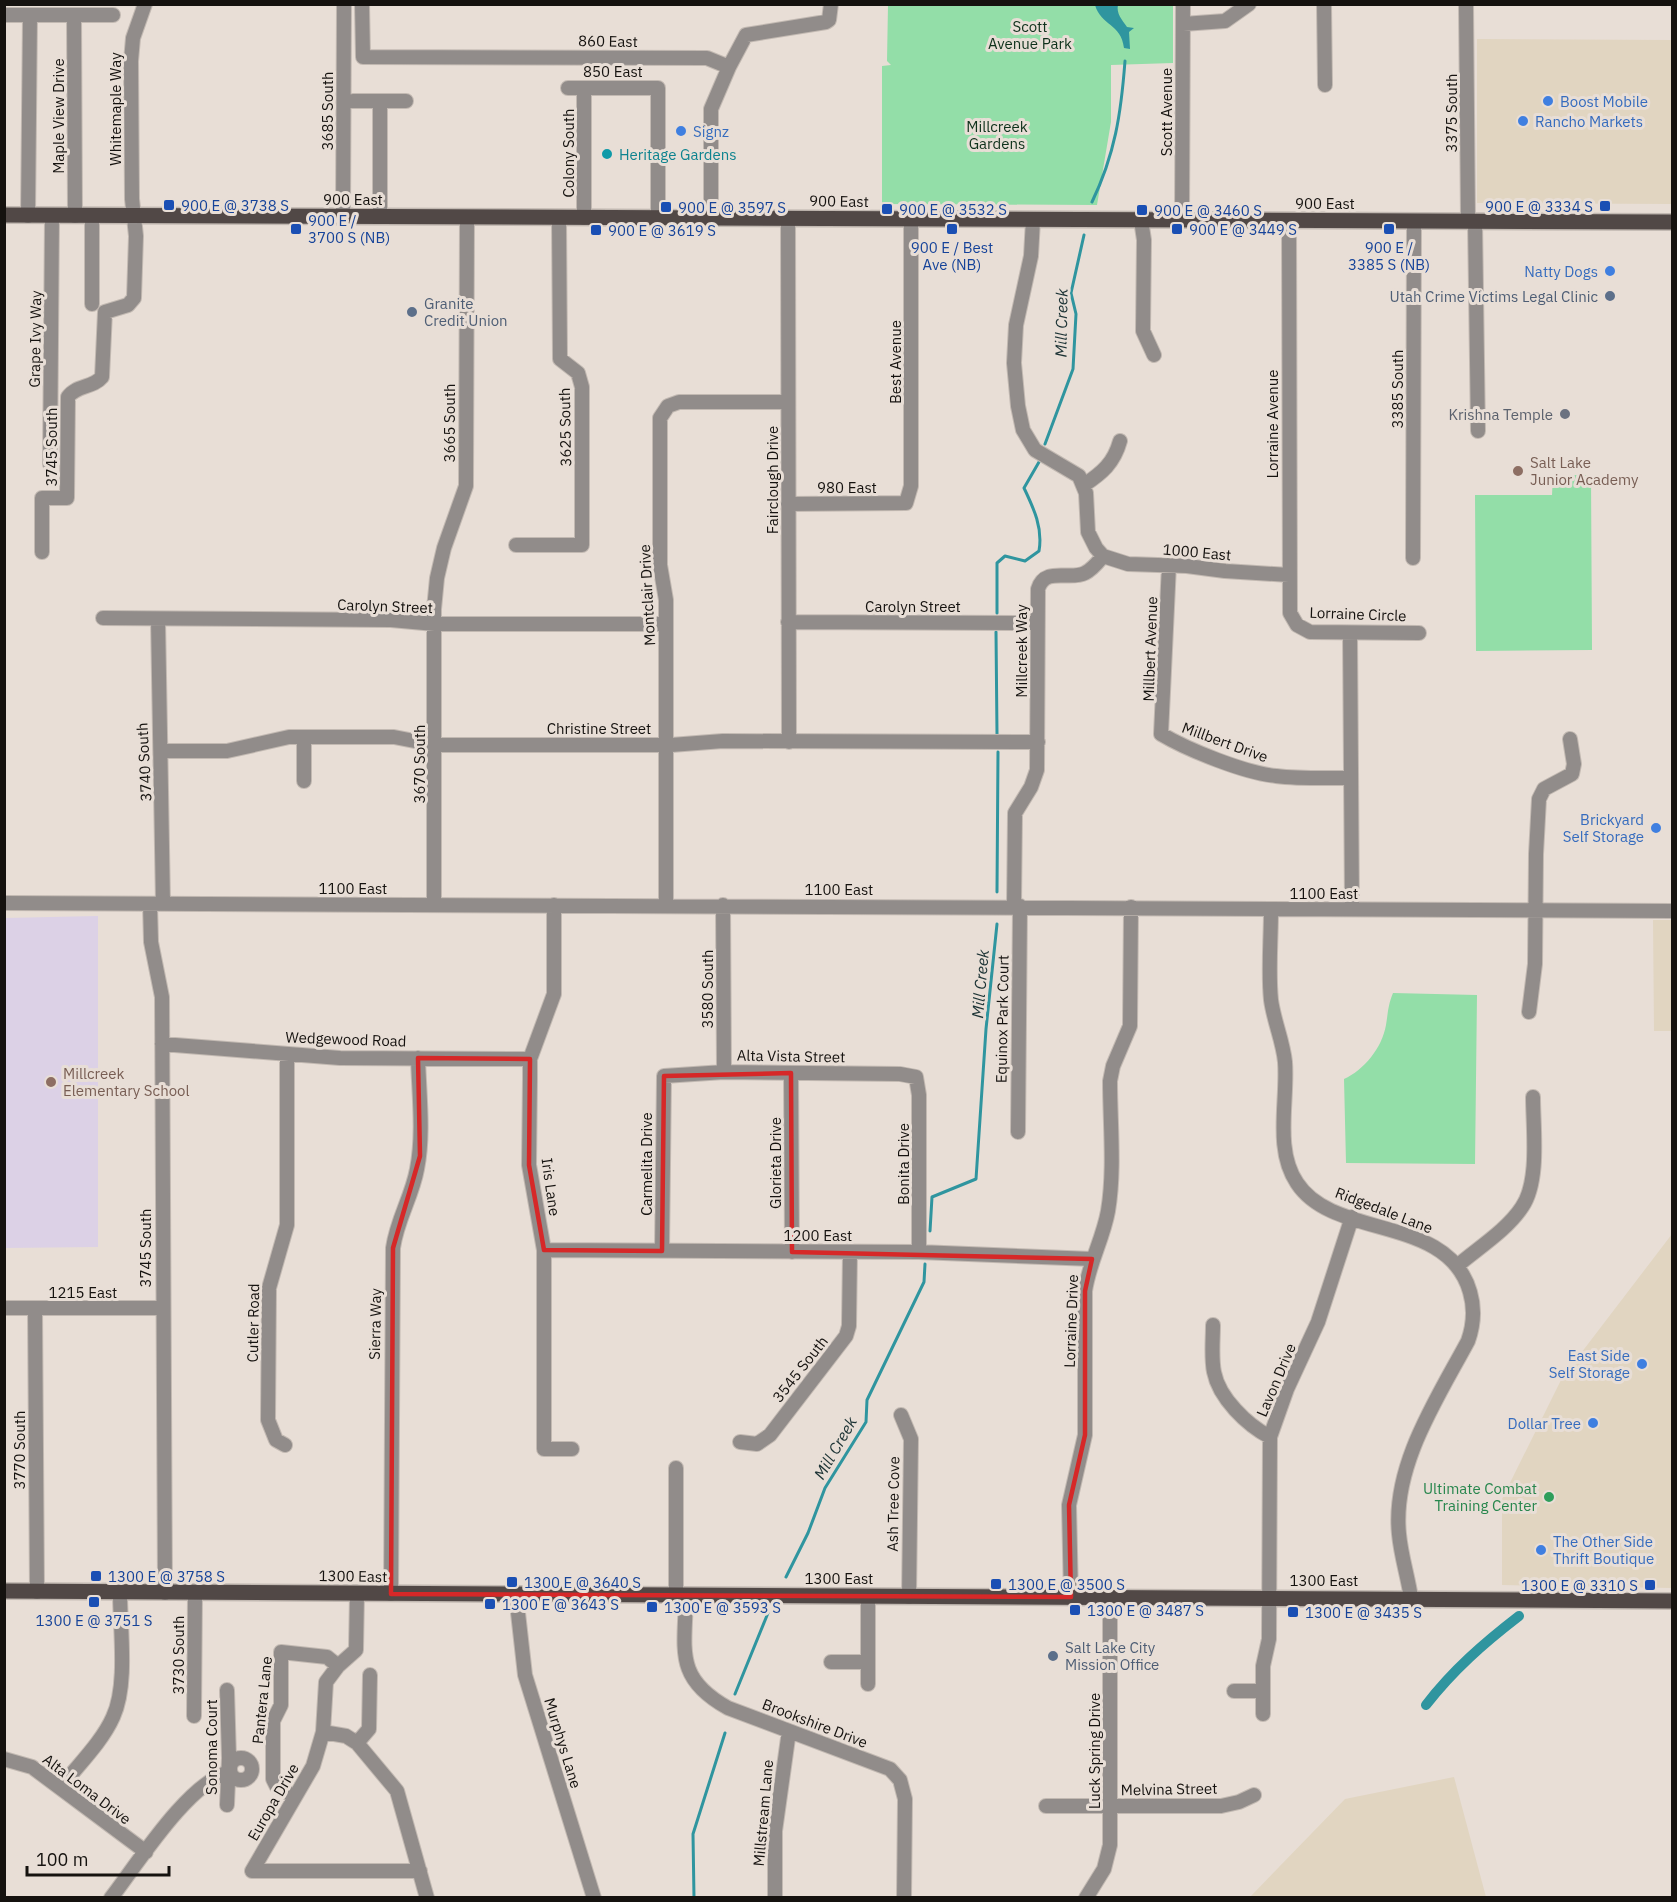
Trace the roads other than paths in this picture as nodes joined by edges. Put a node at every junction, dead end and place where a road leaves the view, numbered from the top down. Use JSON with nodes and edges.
{"nodes":[{"id":1,"x":145,"y":4,"type":"edge"},
{"id":2,"x":344,"y":4,"type":"edge"},
{"id":3,"x":362,"y":4,"type":"edge"},
{"id":4,"x":831,"y":4,"type":"edge"},
{"id":5,"x":1183,"y":4,"type":"edge"},
{"id":6,"x":1249,"y":4,"type":"edge"},
{"id":7,"x":1324,"y":4,"type":"edge"},
{"id":8,"x":1466,"y":4,"type":"edge"},
{"id":9,"x":4,"y":15,"type":"edge"},
{"id":10,"x":30,"y":15,"type":"junction"},
{"id":11,"x":74,"y":15,"type":"junction"},
{"id":12,"x":113,"y":15,"type":"dead end"},
{"id":13,"x":1183,"y":24,"type":"junction"},
{"id":14,"x":729,"y":67,"type":"junction"},
{"id":15,"x":1325,"y":85,"type":"dead end"},
{"id":16,"x":568,"y":88,"type":"dead end"},
{"id":17,"x":584,"y":88,"type":"junction"},
{"id":18,"x":353,"y":101,"type":"dead end"},
{"id":19,"x":380,"y":101,"type":"junction"},
{"id":20,"x":406,"y":101,"type":"dead end"},
{"id":21,"x":4,"y":215,"type":"edge"},
{"id":22,"x":28,"y":216,"type":"junction"},
{"id":23,"x":51,"y":216,"type":"junction"},
{"id":24,"x":75,"y":216,"type":"junction"},
{"id":25,"x":92,"y":216,"type":"junction"},
{"id":26,"x":133,"y":216,"type":"junction"},
{"id":27,"x":343,"y":217,"type":"junction"},
{"id":28,"x":380,"y":217,"type":"junction"},
{"id":29,"x":467,"y":217,"type":"junction"},
{"id":30,"x":559,"y":218,"type":"junction"},
{"id":31,"x":584,"y":218,"type":"junction"},
{"id":32,"x":658,"y":218,"type":"junction"},
{"id":33,"x":711,"y":218,"type":"junction"},
{"id":34,"x":788,"y":218,"type":"junction"},
{"id":35,"x":911,"y":220,"type":"junction"},
{"id":36,"x":1033,"y":220,"type":"junction"},
{"id":37,"x":1141,"y":220,"type":"junction"},
{"id":38,"x":1182,"y":220,"type":"junction"},
{"id":39,"x":1289,"y":220,"type":"junction"},
{"id":40,"x":1414,"y":221,"type":"junction"},
{"id":41,"x":1472,"y":221,"type":"junction"},
{"id":42,"x":1672,"y":222,"type":"edge"},
{"id":43,"x":92,"y":304,"type":"dead end"},
{"id":44,"x":1154,"y":355,"type":"dead end"},
{"id":45,"x":788,"y":402,"type":"junction"},
{"id":46,"x":1478,"y":431,"type":"dead end"},
{"id":47,"x":1120,"y":441,"type":"dead end"},
{"id":48,"x":50,"y":464,"type":"dead end"},
{"id":49,"x":1084,"y":485,"type":"junction"},
{"id":50,"x":906,"y":503,"type":"joint"},
{"id":51,"x":788,"y":504,"type":"junction"},
{"id":52,"x":516,"y":545,"type":"dead end"},
{"id":53,"x":42,"y":552,"type":"dead end"},
{"id":54,"x":1103,"y":556,"type":"junction"},
{"id":55,"x":1413,"y":558,"type":"dead end"},
{"id":56,"x":1169,"y":565,"type":"junction"},
{"id":57,"x":1289,"y":575,"type":"junction"},
{"id":58,"x":103,"y":618,"type":"dead end"},
{"id":59,"x":158,"y":619,"type":"junction"},
{"id":60,"x":788,"y":622,"type":"junction"},
{"id":61,"x":1037,"y":623,"type":"junction"},
{"id":62,"x":435,"y":624,"type":"junction"},
{"id":63,"x":666,"y":624,"type":"junction"},
{"id":64,"x":1297,"y":626,"type":"joint"},
{"id":65,"x":1350,"y":633,"type":"junction"},
{"id":66,"x":1419,"y":633,"type":"dead end"},
{"id":67,"x":1161,"y":734,"type":"joint"},
{"id":68,"x":304,"y":737,"type":"junction"},
{"id":69,"x":1570,"y":739,"type":"dead end"},
{"id":70,"x":789,"y":741,"type":"junction"},
{"id":71,"x":1038,"y":742,"type":"junction"},
{"id":72,"x":435,"y":745,"type":"junction"},
{"id":73,"x":666,"y":745,"type":"junction"},
{"id":74,"x":162,"y":751,"type":"junction"},
{"id":75,"x":1351,"y":778,"type":"junction"},
{"id":76,"x":304,"y":781,"type":"dead end"},
{"id":77,"x":4,"y":903,"type":"edge"},
{"id":78,"x":156,"y":904,"type":"junction"},
{"id":79,"x":434,"y":905,"type":"junction"},
{"id":80,"x":554,"y":905,"type":"junction"},
{"id":81,"x":666,"y":905,"type":"junction"},
{"id":82,"x":723,"y":905,"type":"junction"},
{"id":83,"x":1017,"y":906,"type":"junction"},
{"id":84,"x":1131,"y":907,"type":"junction"},
{"id":85,"x":1352,"y":909,"type":"junction"},
{"id":86,"x":1271,"y":910,"type":"junction"},
{"id":87,"x":1535,"y":910,"type":"junction"},
{"id":88,"x":1672,"y":911,"type":"edge"},
{"id":89,"x":1529,"y":1012,"type":"dead end"},
{"id":90,"x":162,"y":1044,"type":"junction"},
{"id":91,"x":287,"y":1054,"type":"junction"},
{"id":92,"x":418,"y":1058,"type":"junction"},
{"id":93,"x":530,"y":1059,"type":"junction"},
{"id":94,"x":724,"y":1072,"type":"junction"},
{"id":95,"x":791,"y":1073,"type":"junction"},
{"id":96,"x":664,"y":1076,"type":"joint"},
{"id":97,"x":916,"y":1077,"type":"joint"},
{"id":98,"x":1533,"y":1097,"type":"dead end"},
{"id":99,"x":1018,"y":1132,"type":"dead end"},
{"id":100,"x":1352,"y":1217,"type":"junction"},
{"id":101,"x":544,"y":1250,"type":"junction"},
{"id":102,"x":662,"y":1251,"type":"junction"},
{"id":103,"x":792,"y":1252,"type":"junction"},
{"id":104,"x":849,"y":1252,"type":"junction"},
{"id":105,"x":919,"y":1252,"type":"junction"},
{"id":106,"x":1092,"y":1259,"type":"junction"},
{"id":107,"x":1457,"y":1266,"type":"junction"},
{"id":108,"x":4,"y":1308,"type":"edge"},
{"id":109,"x":35,"y":1308,"type":"junction"},
{"id":110,"x":162,"y":1308,"type":"junction"},
{"id":111,"x":1213,"y":1325,"type":"dead end"},
{"id":112,"x":901,"y":1415,"type":"dead end"},
{"id":113,"x":1270,"y":1437,"type":"junction"},
{"id":114,"x":740,"y":1442,"type":"dead end"},
{"id":115,"x":285,"y":1445,"type":"dead end"},
{"id":116,"x":572,"y":1449,"type":"dead end"},
{"id":117,"x":676,"y":1468,"type":"dead end"},
{"id":118,"x":4,"y":1592,"type":"edge"},
{"id":119,"x":37,"y":1592,"type":"junction"},
{"id":120,"x":120,"y":1593,"type":"junction"},
{"id":121,"x":165,"y":1593,"type":"junction"},
{"id":122,"x":195,"y":1593,"type":"junction"},
{"id":123,"x":357,"y":1594,"type":"junction"},
{"id":124,"x":391,"y":1594,"type":"junction"},
{"id":125,"x":516,"y":1595,"type":"junction"},
{"id":126,"x":681,"y":1596,"type":"junction"},
{"id":127,"x":868,"y":1597,"type":"junction"},
{"id":128,"x":909,"y":1597,"type":"junction"},
{"id":129,"x":1071,"y":1597,"type":"junction"},
{"id":130,"x":1110,"y":1598,"type":"junction"},
{"id":131,"x":1270,"y":1598,"type":"junction"},
{"id":132,"x":1412,"y":1598,"type":"junction"},
{"id":133,"x":1672,"y":1600,"type":"edge"},
{"id":134,"x":831,"y":1662,"type":"dead end"},
{"id":135,"x":868,"y":1662,"type":"junction"},
{"id":136,"x":338,"y":1666,"type":"junction"},
{"id":137,"x":370,"y":1675,"type":"dead end"},
{"id":138,"x":868,"y":1684,"type":"dead end"},
{"id":139,"x":227,"y":1690,"type":"dead end"},
{"id":140,"x":1263,"y":1690,"type":"junction"},
{"id":141,"x":1234,"y":1691,"type":"dead end"},
{"id":142,"x":1263,"y":1714,"type":"dead end"},
{"id":143,"x":194,"y":1716,"type":"dead end"},
{"id":144,"x":789,"y":1731,"type":"junction"},
{"id":145,"x":323,"y":1732,"type":"junction"},
{"id":146,"x":357,"y":1743,"type":"junction"},
{"id":147,"x":4,"y":1759,"type":"edge"},
{"id":148,"x":229,"y":1772,"type":"junction"},
{"id":149,"x":61,"y":1787,"type":"junction"},
{"id":150,"x":1254,"y":1795,"type":"dead end"},
{"id":151,"x":295,"y":1797,"type":"junction"},
{"id":152,"x":227,"y":1805,"type":"dead end"},
{"id":153,"x":1046,"y":1806,"type":"dead end"},
{"id":154,"x":1111,"y":1806,"type":"junction"},
{"id":155,"x":146,"y":1852,"type":"junction"},
{"id":156,"x":420,"y":1871,"type":"junction"},
{"id":157,"x":111,"y":1898,"type":"edge"},
{"id":158,"x":428,"y":1898,"type":"edge"},
{"id":159,"x":594,"y":1898,"type":"edge"},
{"id":160,"x":775,"y":1898,"type":"edge"},
{"id":161,"x":904,"y":1898,"type":"edge"},
{"id":162,"x":1086,"y":1898,"type":"edge"}],
"edges":[{"from":1,"to":26,"type":"street","name":"Whitemaple Way"},
{"from":2,"to":27,"type":"street","name":"3685 South"},
{"from":3,"to":14,"type":"street","name":"860 East"},
{"from":4,"to":14,"type":"street"},
{"from":5,"to":13,"type":"street","name":"Scott Avenue"},
{"from":6,"to":13,"type":"street"},
{"from":7,"to":15,"type":"street"},
{"from":8,"to":41,"type":"street","name":"3375 South"},
{"from":9,"to":10,"type":"street"},
{"from":10,"to":11,"type":"street"},
{"from":10,"to":22,"type":"street"},
{"from":11,"to":12,"type":"street"},
{"from":11,"to":24,"type":"street","name":"Maple View Drive"},
{"from":13,"to":38,"type":"street","name":"Scott Avenue"},
{"from":14,"to":33,"type":"street"},
{"from":16,"to":17,"type":"street","name":"850 East"},
{"from":17,"to":31,"type":"street","name":"Colony South"},
{"from":17,"to":32,"type":"street","name":"850 East"},
{"from":18,"to":19,"type":"street"},
{"from":19,"to":20,"type":"street"},
{"from":19,"to":28,"type":"street"},
{"from":21,"to":22,"type":"main road","name":"900 East"},
{"from":22,"to":23,"type":"main road","name":"900 East"},
{"from":23,"to":24,"type":"main road","name":"900 East"},
{"from":23,"to":48,"type":"street","name":"Grape Ivy Way"},
{"from":24,"to":25,"type":"main road","name":"900 East"},
{"from":25,"to":26,"type":"main road","name":"900 East"},
{"from":25,"to":43,"type":"street"},
{"from":26,"to":27,"type":"main road","name":"900 East"},
{"from":26,"to":53,"type":"street","name":"3745 South"},
{"from":27,"to":28,"type":"main road","name":"900 East"},
{"from":28,"to":29,"type":"main road","name":"900 East"},
{"from":29,"to":30,"type":"main road","name":"900 East"},
{"from":29,"to":62,"type":"street","name":"3665 South"},
{"from":30,"to":31,"type":"main road","name":"900 East"},
{"from":30,"to":52,"type":"street","name":"3625 South"},
{"from":31,"to":32,"type":"main road","name":"900 East"},
{"from":32,"to":33,"type":"main road","name":"900 East"},
{"from":33,"to":34,"type":"main road","name":"900 East"},
{"from":34,"to":35,"type":"main road","name":"900 East"},
{"from":34,"to":45,"type":"street","name":"Fairclough Drive"},
{"from":35,"to":36,"type":"main road","name":"900 East"},
{"from":35,"to":50,"type":"street","name":"Best Avenue"},
{"from":36,"to":37,"type":"main road","name":"900 East"},
{"from":36,"to":49,"type":"street"},
{"from":37,"to":38,"type":"main road","name":"900 East"},
{"from":37,"to":44,"type":"street"},
{"from":38,"to":39,"type":"main road","name":"900 East"},
{"from":39,"to":40,"type":"main road","name":"900 East"},
{"from":39,"to":57,"type":"street","name":"Lorraine Avenue"},
{"from":40,"to":41,"type":"main road","name":"900 East"},
{"from":40,"to":55,"type":"street","name":"3385 South"},
{"from":41,"to":42,"type":"main road","name":"900 East"},
{"from":41,"to":46,"type":"street","name":"3375 South"},
{"from":45,"to":51,"type":"street","name":"Fairclough Drive"},
{"from":45,"to":63,"type":"street","name":"Montclair Drive"},
{"from":47,"to":49,"type":"street"},
{"from":49,"to":54,"type":"street"},
{"from":50,"to":51,"type":"street","name":"980 East"},
{"from":51,"to":60,"type":"street","name":"Fairclough Drive"},
{"from":54,"to":56,"type":"street","name":"1000 East"},
{"from":54,"to":61,"type":"street","name":"Millcreek Way"},
{"from":56,"to":57,"type":"street","name":"1000 East"},
{"from":56,"to":67,"type":"street","name":"Millbert Avenue"},
{"from":57,"to":64,"type":"street","name":"Lorraine Avenue"},
{"from":58,"to":59,"type":"street","name":"Carolyn Street"},
{"from":59,"to":62,"type":"street","name":"Carolyn Street"},
{"from":59,"to":74,"type":"street","name":"3740 South"},
{"from":60,"to":61,"type":"street","name":"Carolyn Street"},
{"from":60,"to":70,"type":"street","name":"Fairclough Drive"},
{"from":61,"to":71,"type":"street","name":"Millcreek Way"},
{"from":62,"to":63,"type":"street","name":"Carolyn Street"},
{"from":62,"to":72,"type":"street","name":"3670 South"},
{"from":63,"to":73,"type":"street","name":"Montclair Drive"},
{"from":64,"to":65,"type":"street","name":"Lorraine Circle"},
{"from":65,"to":66,"type":"street","name":"Lorraine Circle"},
{"from":65,"to":75,"type":"street"},
{"from":67,"to":75,"type":"street","name":"Millbert Drive"},
{"from":68,"to":72,"type":"street","name":"Christine Street"},
{"from":68,"to":74,"type":"street","name":"Christine Street"},
{"from":68,"to":76,"type":"street"},
{"from":69,"to":87,"type":"street"},
{"from":70,"to":71,"type":"street","name":"Christine Street"},
{"from":70,"to":73,"type":"street","name":"Christine Street"},
{"from":71,"to":83,"type":"street","name":"Millcreek Way"},
{"from":72,"to":73,"type":"street","name":"Christine Street"},
{"from":72,"to":79,"type":"street","name":"3670 South"},
{"from":73,"to":81,"type":"street","name":"Montclair Drive"},
{"from":74,"to":78,"type":"street","name":"3740 South"},
{"from":75,"to":85,"type":"street"},
{"from":77,"to":78,"type":"street","name":"1100 East"},
{"from":78,"to":79,"type":"street","name":"1100 East"},
{"from":78,"to":90,"type":"street","name":"3745 South"},
{"from":79,"to":80,"type":"street","name":"1100 East"},
{"from":80,"to":81,"type":"street","name":"1100 East"},
{"from":80,"to":93,"type":"street","name":"Iris Lane"},
{"from":81,"to":82,"type":"street","name":"1100 East"},
{"from":82,"to":83,"type":"street","name":"1100 East"},
{"from":82,"to":94,"type":"street","name":"3580 South"},
{"from":83,"to":84,"type":"street","name":"1100 East"},
{"from":83,"to":99,"type":"street","name":"Equinox Park Court"},
{"from":84,"to":86,"type":"street","name":"1100 East"},
{"from":84,"to":106,"type":"street","name":"Lorraine Drive"},
{"from":85,"to":86,"type":"street","name":"1100 East"},
{"from":85,"to":87,"type":"street","name":"1100 East"},
{"from":86,"to":100,"type":"street","name":"Ridgedale Lane"},
{"from":87,"to":88,"type":"street","name":"1100 East"},
{"from":87,"to":89,"type":"street"},
{"from":90,"to":91,"type":"street","name":"Wedgewood Road"},
{"from":90,"to":110,"type":"street","name":"3745 South"},
{"from":91,"to":92,"type":"street","name":"Wedgewood Road"},
{"from":91,"to":115,"type":"street","name":"Cutler Road"},
{"from":92,"to":93,"type":"street","name":"Wedgewood Road"},
{"from":92,"to":124,"type":"street","name":"Sierra Way"},
{"from":93,"to":101,"type":"street","name":"Iris Lane"},
{"from":94,"to":95,"type":"street","name":"Alta Vista Street"},
{"from":94,"to":96,"type":"street","name":"Alta Vista Street"},
{"from":95,"to":97,"type":"street","name":"Alta Vista Street"},
{"from":95,"to":103,"type":"street","name":"Glorieta Drive"},
{"from":96,"to":102,"type":"street","name":"Carmelita Drive"},
{"from":97,"to":105,"type":"street","name":"Bonita Drive"},
{"from":98,"to":107,"type":"street"},
{"from":100,"to":107,"type":"street","name":"Ridgedale Lane"},
{"from":100,"to":113,"type":"street","name":"Lavon Drive"},
{"from":101,"to":102,"type":"street","name":"1200 East"},
{"from":101,"to":116,"type":"street","name":"Iris Lane"},
{"from":102,"to":103,"type":"street","name":"1200 East"},
{"from":103,"to":104,"type":"street","name":"1200 East"},
{"from":104,"to":105,"type":"street","name":"1200 East"},
{"from":104,"to":114,"type":"street","name":"3545 South"},
{"from":105,"to":106,"type":"street","name":"1200 East"},
{"from":106,"to":129,"type":"street","name":"Lorraine Drive"},
{"from":107,"to":132,"type":"street","name":"Ridgedale Lane"},
{"from":108,"to":109,"type":"street","name":"1215 East"},
{"from":109,"to":110,"type":"street","name":"1215 East"},
{"from":109,"to":119,"type":"street","name":"3770 South"},
{"from":110,"to":121,"type":"street","name":"3745 South"},
{"from":111,"to":113,"type":"street"},
{"from":112,"to":128,"type":"street","name":"Ash Tree Cove"},
{"from":113,"to":131,"type":"street","name":"Lavon Drive"},
{"from":117,"to":126,"type":"street","name":"Brookshire Drive"},
{"from":118,"to":119,"type":"main road","name":"1300 East"},
{"from":119,"to":120,"type":"main road","name":"1300 East"},
{"from":120,"to":121,"type":"main road","name":"1300 East"},
{"from":120,"to":149,"type":"street"},
{"from":121,"to":122,"type":"main road","name":"1300 East"},
{"from":122,"to":123,"type":"main road","name":"1300 East"},
{"from":122,"to":143,"type":"street","name":"3730 South"},
{"from":123,"to":124,"type":"main road","name":"1300 East"},
{"from":123,"to":136,"type":"street","name":"Europa Drive"},
{"from":124,"to":125,"type":"main road","name":"1300 East"},
{"from":125,"to":126,"type":"main road","name":"1300 East"},
{"from":125,"to":159,"type":"street","name":"Murphys Lane"},
{"from":126,"to":127,"type":"main road","name":"1300 East"},
{"from":126,"to":144,"type":"street","name":"Brookshire Drive"},
{"from":127,"to":128,"type":"main road","name":"1300 East"},
{"from":127,"to":135,"type":"street"},
{"from":128,"to":129,"type":"main road","name":"1300 East"},
{"from":129,"to":130,"type":"main road","name":"1300 East"},
{"from":130,"to":131,"type":"main road","name":"1300 East"},
{"from":130,"to":154,"type":"street","name":"Luck Spring Drive"},
{"from":131,"to":132,"type":"main road","name":"1300 East"},
{"from":131,"to":140,"type":"street","name":"Lavon Drive"},
{"from":132,"to":133,"type":"main road","name":"1300 East"},
{"from":134,"to":135,"type":"street"},
{"from":135,"to":138,"type":"street"},
{"from":136,"to":145,"type":"street","name":"Europa Drive"},
{"from":136,"to":151,"type":"street","name":"Pantera Lane"},
{"from":137,"to":146,"type":"street"},
{"from":139,"to":148,"type":"street","name":"Sonoma Court"},
{"from":140,"to":141,"type":"street"},
{"from":140,"to":142,"type":"street","name":"Lavon Drive"},
{"from":144,"to":160,"type":"street","name":"Millstream Lane"},
{"from":144,"to":161,"type":"street","name":"Brookshire Drive"},
{"from":145,"to":146,"type":"street"},
{"from":145,"to":151,"type":"street","name":"Europa Drive"},
{"from":146,"to":156,"type":"street"},
{"from":147,"to":149,"type":"street","name":"Alta Loma Drive"},
{"from":148,"to":152,"type":"street","name":"Sonoma Court"},
{"from":148,"to":155,"type":"street"},
{"from":149,"to":155,"type":"street","name":"Alta Loma Drive"},
{"from":150,"to":154,"type":"street","name":"Melvina Street"},
{"from":151,"to":156,"type":"street","name":"Europa Drive"},
{"from":153,"to":154,"type":"street","name":"Melvina Street"},
{"from":154,"to":162,"type":"street","name":"Luck Spring Drive"},
{"from":155,"to":157,"type":"street"},
{"from":156,"to":158,"type":"street"}]}
